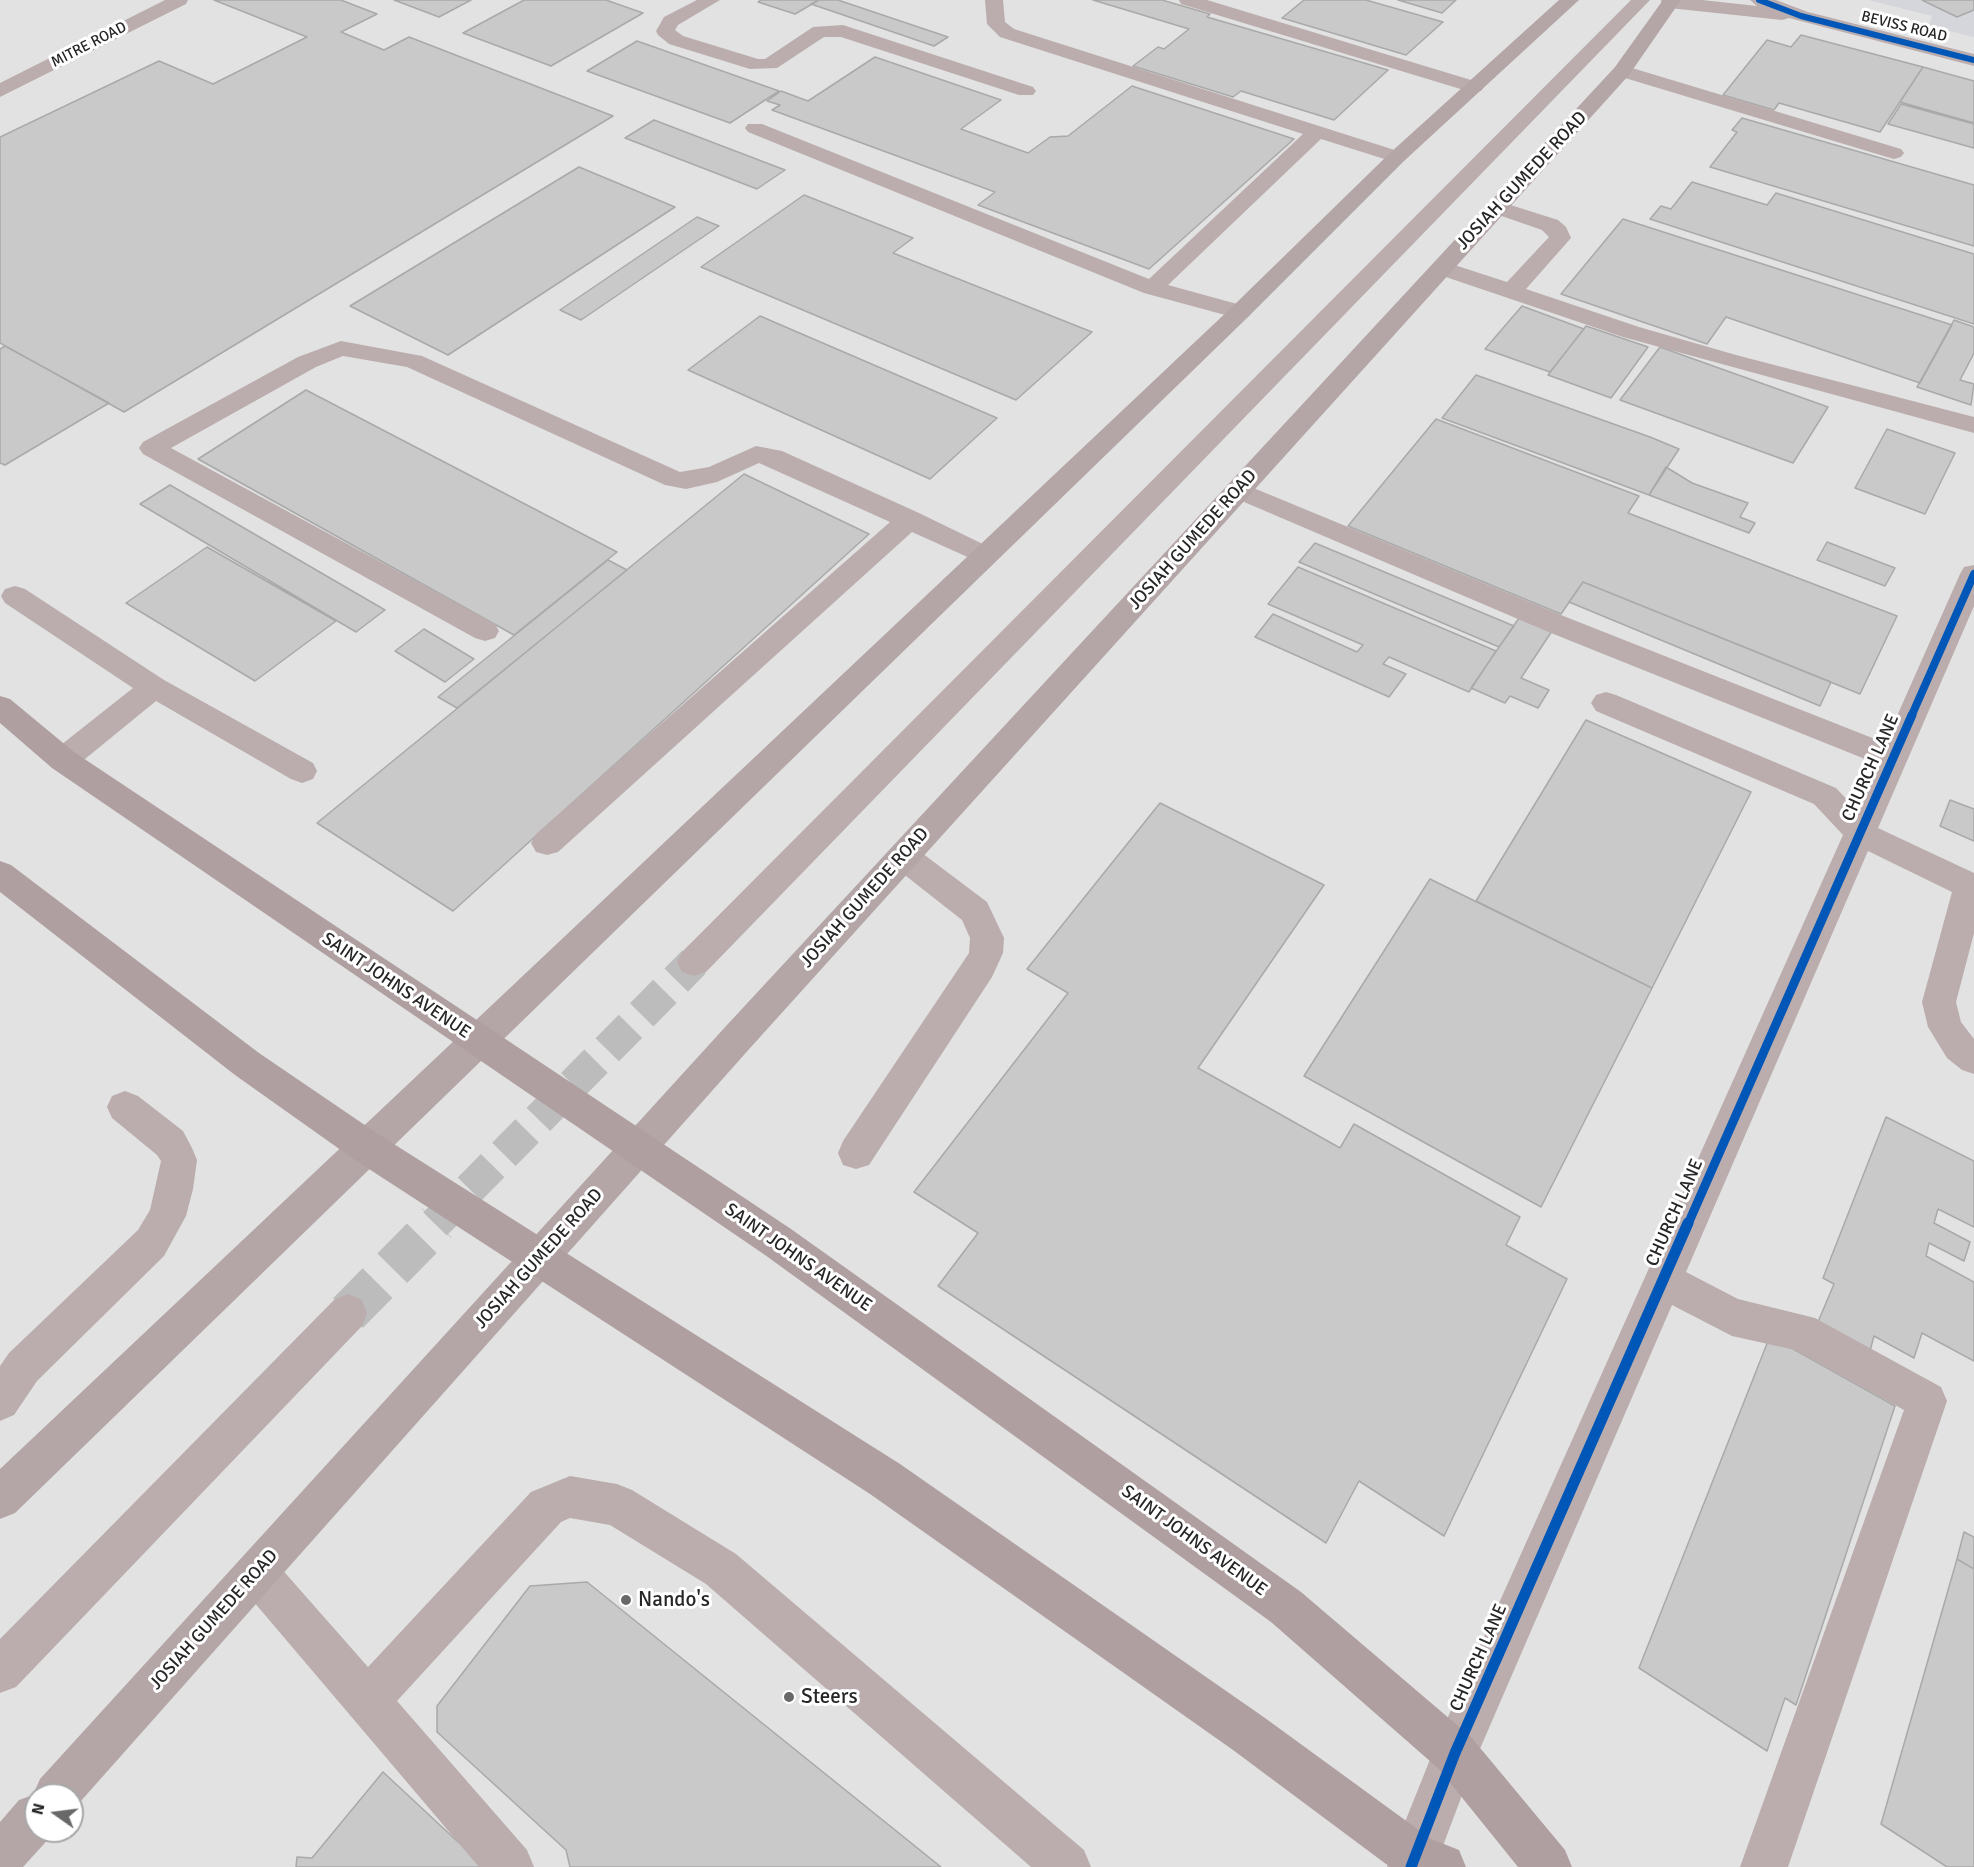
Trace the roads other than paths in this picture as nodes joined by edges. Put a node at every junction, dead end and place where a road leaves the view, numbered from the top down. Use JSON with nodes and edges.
{"nodes":[{"id":1,"x":179,"y":0,"type":"edge"},
{"id":2,"x":711,"y":0,"type":"edge"},
{"id":3,"x":994,"y":0,"type":"edge"},
{"id":4,"x":1188,"y":0,"type":"edge"},
{"id":5,"x":1570,"y":0,"type":"edge"},
{"id":6,"x":1641,"y":0,"type":"edge"},
{"id":7,"x":1759,"y":0,"type":"edge"},
{"id":8,"x":1667,"y":1,"type":"edge"},
{"id":9,"x":1801,"y":16,"type":"junction"},
{"id":10,"x":1974,"y":60,"type":"edge"},
{"id":11,"x":1622,"y":71,"type":"junction"},
{"id":12,"x":1474,"y":87,"type":"junction"},
{"id":13,"x":0,"y":91,"type":"edge"},
{"id":14,"x":1026,"y":91,"type":"dead end"},
{"id":15,"x":755,"y":129,"type":"dead end"},
{"id":16,"x":1317,"y":132,"type":"junction"},
{"id":17,"x":1894,"y":153,"type":"dead end"},
{"id":18,"x":1397,"y":157,"type":"junction"},
{"id":19,"x":1498,"y":207,"type":"junction"},
{"id":20,"x":1442,"y":268,"type":"junction"},
{"id":21,"x":1152,"y":288,"type":"junction"},
{"id":22,"x":1512,"y":291,"type":"junction"},
{"id":23,"x":1240,"y":312,"type":"junction"},
{"id":24,"x":1974,"y":425,"type":"edge"},
{"id":25,"x":1239,"y":490,"type":"junction"},
{"id":26,"x":910,"y":519,"type":"junction"},
{"id":27,"x":983,"y":555,"type":"junction"},
{"id":28,"x":1974,"y":574,"type":"edge"},
{"id":29,"x":15,"y":596,"type":"dead end"},
{"id":30,"x":485,"y":631,"type":"dead end"},
{"id":31,"x":154,"y":687,"type":"junction"},
{"id":32,"x":1606,"y":703,"type":"dead end"},
{"id":33,"x":0,"y":708,"type":"edge"},
{"id":34,"x":1893,"y":758,"type":"junction"},
{"id":35,"x":63,"y":760,"type":"junction"},
{"id":36,"x":302,"y":771,"type":"dead end"},
{"id":37,"x":1860,"y":833,"type":"junction"},
{"id":38,"x":547,"y":843,"type":"dead end"},
{"id":39,"x":903,"y":856,"type":"junction"},
{"id":40,"x":0,"y":874,"type":"edge"},
{"id":41,"x":1972,"y":887,"type":"edge"},
{"id":42,"x":694,"y":962,"type":"tunnel mouth"},
{"id":43,"x":476,"y":1040,"type":"junction"},
{"id":44,"x":1974,"y":1059,"type":"edge"},
{"id":45,"x":125,"y":1107,"type":"dead end"},
{"id":46,"x":365,"y":1146,"type":"junction"},
{"id":47,"x":638,"y":1149,"type":"junction"},
{"id":48,"x":856,"y":1153,"type":"dead end"},
{"id":49,"x":539,"y":1256,"type":"junction"},
{"id":50,"x":1663,"y":1280,"type":"junction"},
{"id":51,"x":348,"y":1313,"type":"tunnel mouth"},
{"id":52,"x":0,"y":1401,"type":"edge"},
{"id":53,"x":0,"y":1498,"type":"edge"},
{"id":54,"x":257,"y":1573,"type":"junction"},
{"id":55,"x":0,"y":1671,"type":"edge"},
{"id":56,"x":369,"y":1700,"type":"junction"},
{"id":57,"x":1455,"y":1753,"type":"junction"},
{"id":58,"x":67,"y":1783,"type":"edge"},
{"id":59,"x":24,"y":1830,"type":"edge"},
{"id":60,"x":0,"y":1857,"type":"edge"},
{"id":61,"x":1423,"y":1864,"type":"edge"},
{"id":62,"x":510,"y":1867,"type":"edge"},
{"id":63,"x":1067,"y":1867,"type":"edge"},
{"id":64,"x":1548,"y":1867,"type":"edge"},
{"id":65,"x":1764,"y":1867,"type":"edge"}],
"edges":[{"from":1,"to":13,"type":"street","name":"MITRE ROAD"},
{"from":2,"to":14,"type":"street"},
{"from":3,"to":16,"type":"street"},
{"from":4,"to":12,"type":"street"},
{"from":5,"to":12,"type":"main road"},
{"from":6,"to":42,"type":"street"},
{"from":7,"to":9,"type":"street","name":"BEVISS ROAD"},
{"from":8,"to":9,"type":"street","name":"BEVISS ROAD"},
{"from":8,"to":11,"type":"main road","name":"JOSIAH GUMEDE ROAD"},
{"from":9,"to":10,"type":"street","name":"BEVISS ROAD"},
{"from":11,"to":17,"type":"street"},
{"from":11,"to":19,"type":"main road","name":"JOSIAH GUMEDE ROAD"},
{"from":12,"to":18,"type":"main road"},
{"from":15,"to":21,"type":"street"},
{"from":16,"to":18,"type":"street"},
{"from":16,"to":21,"type":"street"},
{"from":18,"to":23,"type":"main road"},
{"from":19,"to":20,"type":"main road","name":"JOSIAH GUMEDE ROAD"},
{"from":19,"to":22,"type":"street"},
{"from":20,"to":22,"type":"street"},
{"from":20,"to":25,"type":"main road","name":"JOSIAH GUMEDE ROAD"},
{"from":21,"to":23,"type":"street"},
{"from":22,"to":24,"type":"street"},
{"from":23,"to":27,"type":"main road"},
{"from":25,"to":34,"type":"street"},
{"from":25,"to":39,"type":"main road","name":"JOSIAH GUMEDE ROAD"},
{"from":26,"to":27,"type":"street"},
{"from":26,"to":30,"type":"street"},
{"from":26,"to":38,"type":"street"},
{"from":27,"to":43,"type":"main road"},
{"from":28,"to":34,"type":"street","name":"CHURCH LANE"},
{"from":29,"to":31,"type":"street"},
{"from":31,"to":35,"type":"street"},
{"from":31,"to":36,"type":"street"},
{"from":32,"to":37,"type":"street"},
{"from":33,"to":35,"type":"highway","name":"SAINT JOHNS AVENUE"},
{"from":34,"to":37,"type":"street","name":"CHURCH LANE"},
{"from":35,"to":43,"type":"highway","name":"SAINT JOHNS AVENUE"},
{"from":37,"to":41,"type":"street"},
{"from":37,"to":50,"type":"street","name":"CHURCH LANE"},
{"from":39,"to":47,"type":"main road","name":"JOSIAH GUMEDE ROAD"},
{"from":39,"to":48,"type":"street"},
{"from":40,"to":46,"type":"highway"},
{"from":41,"to":44,"type":"street"},
{"from":43,"to":46,"type":"main road"},
{"from":43,"to":47,"type":"highway","name":"SAINT JOHNS AVENUE"},
{"from":45,"to":52,"type":"street"},
{"from":46,"to":49,"type":"highway"},
{"from":46,"to":53,"type":"main road"},
{"from":47,"to":49,"type":"main road","name":"JOSIAH GUMEDE ROAD"},
{"from":47,"to":57,"type":"highway","name":"SAINT JOHNS AVENUE"},
{"from":49,"to":54,"type":"main road","name":"JOSIAH GUMEDE ROAD"},
{"from":49,"to":61,"type":"highway"},
{"from":50,"to":57,"type":"street","name":"CHURCH LANE"},
{"from":50,"to":65,"type":"street"},
{"from":51,"to":55,"type":"street"},
{"from":54,"to":56,"type":"street"},
{"from":54,"to":58,"type":"main road","name":"JOSIAH GUMEDE ROAD"},
{"from":56,"to":62,"type":"street"},
{"from":56,"to":63,"type":"street"},
{"from":57,"to":61,"type":"street","name":"CHURCH LANE"},
{"from":57,"to":64,"type":"highway","name":"SAINT JOHNS AVENUE"},
{"from":59,"to":60,"type":"main road"}]}
